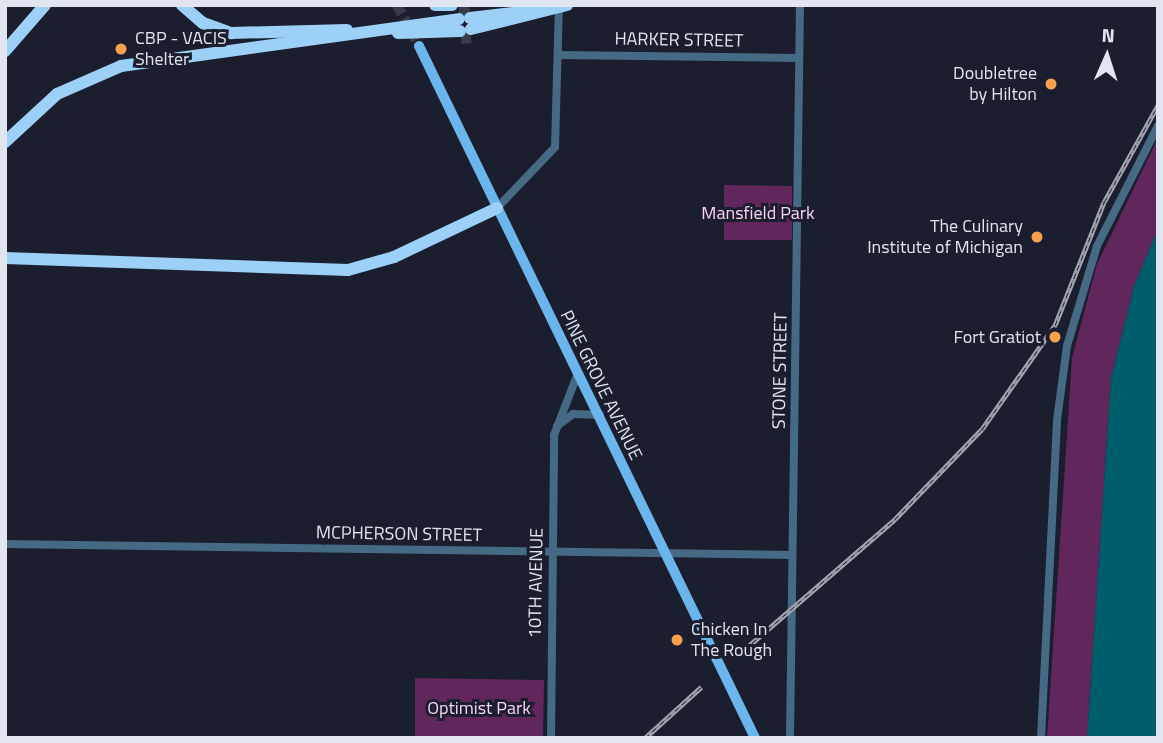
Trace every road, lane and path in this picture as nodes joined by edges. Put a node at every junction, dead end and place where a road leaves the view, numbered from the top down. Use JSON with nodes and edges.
{"nodes":[{"id":1,"x":45,"y":5,"type":"edge"},
{"id":2,"x":182,"y":5,"type":"edge"},
{"id":3,"x":435,"y":5,"type":"edge"},
{"id":4,"x":526,"y":5,"type":"edge"},
{"id":5,"x":560,"y":5,"type":"edge"},
{"id":6,"x":567,"y":5,"type":"edge"},
{"id":7,"x":800,"y":5,"type":"edge"},
{"id":8,"x":543,"y":11,"type":"junction"},
{"id":9,"x":464,"y":23,"type":"edge"},
{"id":10,"x":384,"y":31,"type":"junction"},
{"id":11,"x":419,"y":46,"type":"tunnel mouth"},
{"id":12,"x":5,"y":51,"type":"edge"},
{"id":13,"x":559,"y":55,"type":"junction"},
{"id":14,"x":799,"y":58,"type":"junction"},
{"id":15,"x":1158,"y":126,"type":"edge"},
{"id":16,"x":5,"y":142,"type":"edge"},
{"id":17,"x":497,"y":208,"type":"junction"},
{"id":18,"x":5,"y":258,"type":"edge"},
{"id":19,"x":578,"y":373,"type":"junction"},
{"id":20,"x":600,"y":415,"type":"junction"},
{"id":21,"x":555,"y":429,"type":"junction"},
{"id":22,"x":5,"y":544,"type":"edge"},
{"id":23,"x":552,"y":552,"type":"junction"},
{"id":24,"x":665,"y":553,"type":"junction"},
{"id":25,"x":792,"y":555,"type":"junction"},
{"id":26,"x":551,"y":738,"type":"edge"},
{"id":27,"x":755,"y":738,"type":"edge"},
{"id":28,"x":789,"y":738,"type":"edge"},
{"id":29,"x":1041,"y":738,"type":"edge"}],
"edges":[{"from":1,"to":12,"type":"highway"},
{"from":2,"to":10,"type":"highway"},
{"from":3,"to":9,"type":"highway"},
{"from":4,"to":9,"type":"highway"},
{"from":5,"to":8,"type":"highway"},
{"from":5,"to":13,"type":"street"},
{"from":6,"to":8,"type":"highway"},
{"from":7,"to":14,"type":"street","name":"STONE STREET"},
{"from":8,"to":9,"type":"highway"},
{"from":8,"to":9,"type":"highway"},
{"from":9,"to":10,"type":"highway"},
{"from":9,"to":10,"type":"highway"},
{"from":10,"to":16,"type":"highway"},
{"from":11,"to":17,"type":"main road","name":"PINE GROVE AVENUE"},
{"from":13,"to":14,"type":"street","name":"HARKER STREET"},
{"from":13,"to":17,"type":"street"},
{"from":14,"to":25,"type":"street","name":"STONE STREET"},
{"from":15,"to":29,"type":"street"},
{"from":17,"to":18,"type":"highway"},
{"from":17,"to":19,"type":"main road","name":"PINE GROVE AVENUE"},
{"from":19,"to":20,"type":"main road","name":"PINE GROVE AVENUE"},
{"from":19,"to":21,"type":"street","name":"10TH AVENUE"},
{"from":20,"to":21,"type":"street"},
{"from":20,"to":24,"type":"main road","name":"PINE GROVE AVENUE"},
{"from":21,"to":23,"type":"street","name":"10TH AVENUE"},
{"from":22,"to":23,"type":"street","name":"MCPHERSON STREET"},
{"from":23,"to":24,"type":"street","name":"MCPHERSON STREET"},
{"from":23,"to":26,"type":"street","name":"10TH AVENUE"},
{"from":24,"to":25,"type":"street","name":"MCPHERSON STREET"},
{"from":24,"to":27,"type":"main road","name":"PINE GROVE AVENUE"},
{"from":25,"to":28,"type":"street","name":"STONE STREET"}]}
